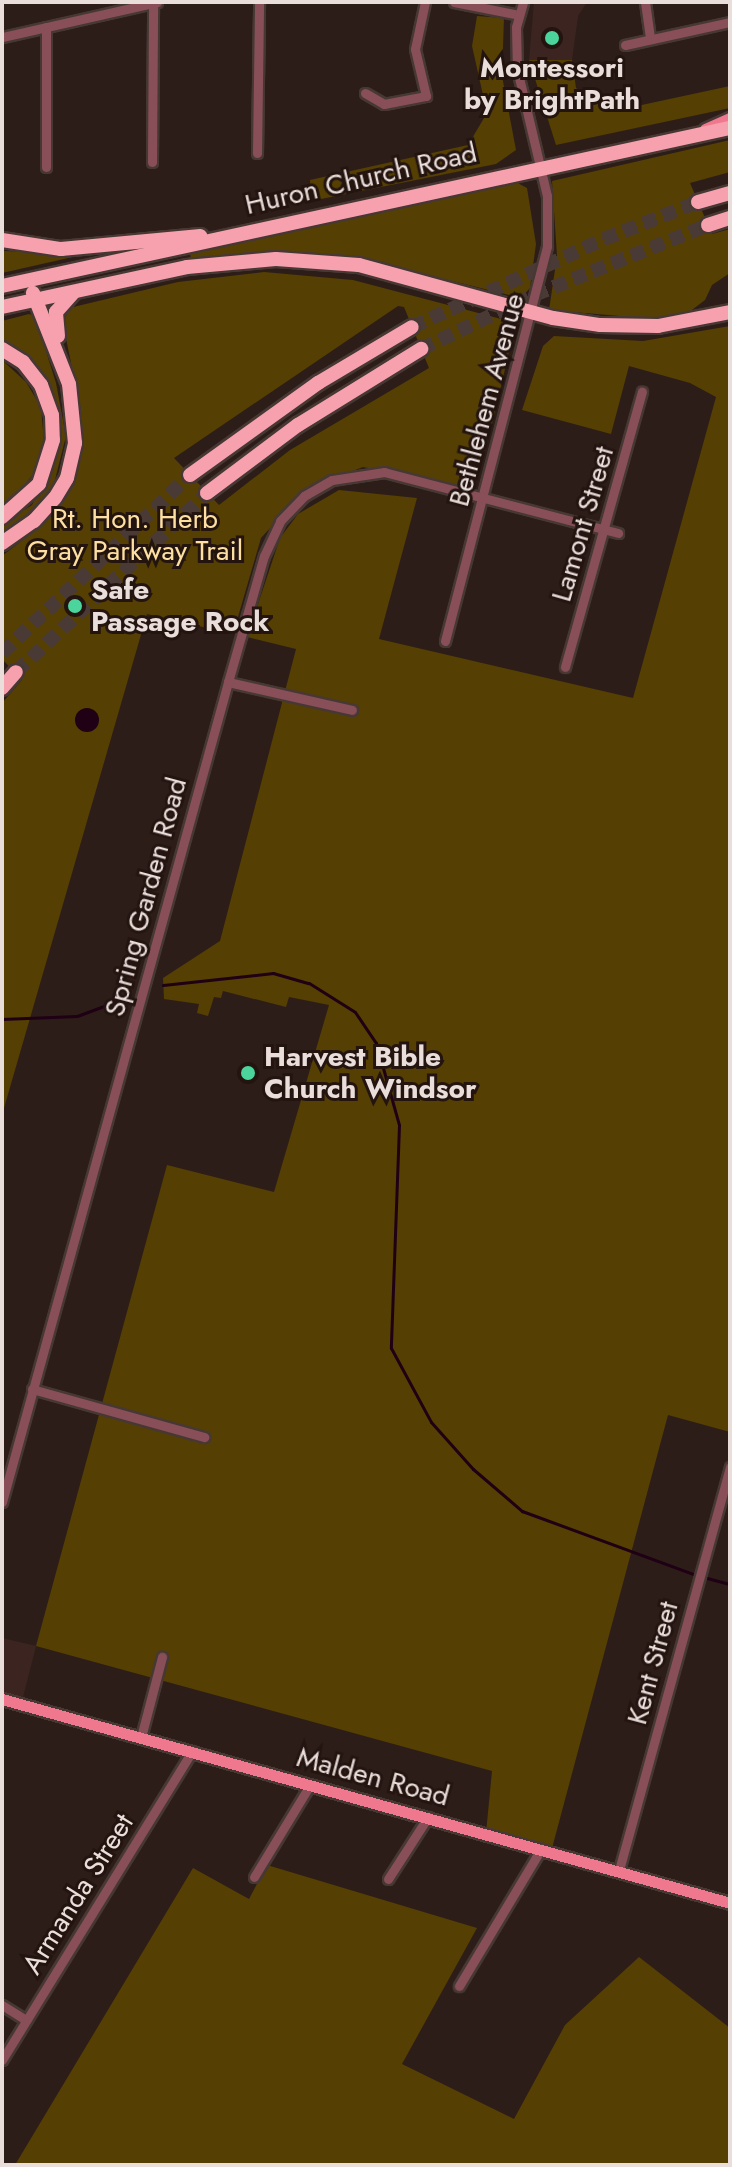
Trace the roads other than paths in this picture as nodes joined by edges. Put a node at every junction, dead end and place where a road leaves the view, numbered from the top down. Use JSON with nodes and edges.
{"nodes":[{"id":1,"x":155,"y":2,"type":"edge"},
{"id":2,"x":259,"y":2,"type":"edge"},
{"id":3,"x":425,"y":2,"type":"edge"},
{"id":4,"x":454,"y":2,"type":"edge"},
{"id":5,"x":523,"y":2,"type":"edge"},
{"id":6,"x":645,"y":2,"type":"edge"},
{"id":7,"x":519,"y":15,"type":"junction"},
{"id":8,"x":730,"y":22,"type":"edge"},
{"id":9,"x":46,"y":27,"type":"junction"},
{"id":10,"x":2,"y":37,"type":"edge"},
{"id":11,"x":650,"y":39,"type":"junction"},
{"id":12,"x":625,"y":45,"type":"dead end"},
{"id":13,"x":365,"y":93,"type":"dead end"},
{"id":14,"x":730,"y":118,"type":"edge"},
{"id":15,"x":730,"y":128,"type":"edge"},
{"id":16,"x":703,"y":130,"type":"junction"},
{"id":17,"x":257,"y":153,"type":"dead end"},
{"id":18,"x":152,"y":162,"type":"dead end"},
{"id":19,"x":540,"y":166,"type":"junction"},
{"id":20,"x":46,"y":167,"type":"dead end"},
{"id":21,"x":730,"y":193,"type":"edge"},
{"id":22,"x":698,"y":202,"type":"tunnel mouth"},
{"id":23,"x":730,"y":218,"type":"edge"},
{"id":24,"x":708,"y":225,"type":"tunnel mouth"},
{"id":25,"x":224,"y":236,"type":"junction"},
{"id":26,"x":2,"y":240,"type":"edge"},
{"id":27,"x":26,"y":281,"type":"junction"},
{"id":28,"x":2,"y":286,"type":"edge"},
{"id":29,"x":75,"y":291,"type":"junction"},
{"id":30,"x":37,"y":300,"type":"junction"},
{"id":31,"x":2,"y":307,"type":"edge"},
{"id":32,"x":533,"y":312,"type":"junction"},
{"id":33,"x":730,"y":312,"type":"edge"},
{"id":34,"x":412,"y":327,"type":"tunnel mouth"},
{"id":35,"x":2,"y":349,"type":"edge"},
{"id":36,"x":421,"y":349,"type":"tunnel mouth"},
{"id":37,"x":62,"y":360,"type":"junction"},
{"id":38,"x":642,"y":392,"type":"dead end"},
{"id":39,"x":190,"y":475,"type":"tunnel mouth"},
{"id":40,"x":207,"y":493,"type":"tunnel mouth"},
{"id":41,"x":484,"y":498,"type":"junction"},
{"id":42,"x":2,"y":517,"type":"edge"},
{"id":43,"x":605,"y":529,"type":"junction"},
{"id":44,"x":618,"y":533,"type":"dead end"},
{"id":45,"x":2,"y":543,"type":"edge"},
{"id":46,"x":445,"y":641,"type":"dead end"},
{"id":47,"x":565,"y":667,"type":"dead end"},
{"id":48,"x":16,"y":672,"type":"tunnel mouth"},
{"id":49,"x":228,"y":682,"type":"junction"},
{"id":50,"x":2,"y":688,"type":"edge"},
{"id":51,"x":352,"y":710,"type":"dead end"},
{"id":52,"x":32,"y":1389,"type":"junction"},
{"id":53,"x":204,"y":1437,"type":"dead end"},
{"id":54,"x":730,"y":1467,"type":"edge"},
{"id":55,"x":2,"y":1502,"type":"edge"},
{"id":56,"x":162,"y":1657,"type":"dead end"},
{"id":57,"x":2,"y":1699,"type":"edge"},
{"id":58,"x":141,"y":1737,"type":"junction"},
{"id":59,"x":192,"y":1751,"type":"junction"},
{"id":60,"x":310,"y":1785,"type":"junction"},
{"id":61,"x":428,"y":1817,"type":"junction"},
{"id":62,"x":541,"y":1849,"type":"junction"},
{"id":63,"x":619,"y":1870,"type":"junction"},
{"id":64,"x":254,"y":1877,"type":"dead end"},
{"id":65,"x":388,"y":1879,"type":"dead end"},
{"id":66,"x":730,"y":1903,"type":"edge"},
{"id":67,"x":459,"y":1986,"type":"dead end"},
{"id":68,"x":2,"y":2005,"type":"edge"},
{"id":69,"x":26,"y":2020,"type":"junction"},
{"id":70,"x":2,"y":2060,"type":"edge"}],
"edges":[{"from":1,"to":9,"type":"street"},
{"from":1,"to":18,"type":"street"},
{"from":2,"to":17,"type":"street"},
{"from":3,"to":13,"type":"street"},
{"from":4,"to":7,"type":"street"},
{"from":5,"to":7,"type":"street","name":"Bethlehem Avenue"},
{"from":6,"to":11,"type":"street"},
{"from":7,"to":19,"type":"street","name":"Bethlehem Avenue"},
{"from":8,"to":11,"type":"street"},
{"from":9,"to":10,"type":"street"},
{"from":9,"to":20,"type":"street"},
{"from":11,"to":12,"type":"street"},
{"from":14,"to":16,"type":"main road","name":"Huron Church Road"},
{"from":15,"to":16,"type":"highway"},
{"from":16,"to":19,"type":"highway","name":"Huron Church Road"},
{"from":19,"to":25,"type":"highway","name":"Huron Church Road"},
{"from":19,"to":32,"type":"street","name":"Bethlehem Avenue"},
{"from":21,"to":22,"type":"highway"},
{"from":23,"to":24,"type":"highway"},
{"from":25,"to":26,"type":"highway"},
{"from":25,"to":27,"type":"highway","name":"Huron Church Road"},
{"from":27,"to":28,"type":"highway","name":"Huron Church Road"},
{"from":27,"to":30,"type":"highway"},
{"from":29,"to":30,"type":"highway","name":"Huron Church Road"},
{"from":29,"to":32,"type":"highway","name":"Huron Church Road"},
{"from":29,"to":37,"type":"highway"},
{"from":30,"to":31,"type":"highway","name":"Huron Church Road"},
{"from":30,"to":37,"type":"highway"},
{"from":32,"to":33,"type":"highway","name":"Huron Church Road"},
{"from":32,"to":41,"type":"street","name":"Bethlehem Avenue"},
{"from":34,"to":39,"type":"highway"},
{"from":35,"to":42,"type":"highway"},
{"from":36,"to":40,"type":"highway"},
{"from":37,"to":45,"type":"highway"},
{"from":38,"to":43,"type":"street","name":"Lamont Street"},
{"from":41,"to":43,"type":"street","name":"Spring Garden Road"},
{"from":41,"to":46,"type":"street","name":"Bethlehem Avenue"},
{"from":41,"to":49,"type":"street","name":"Spring Garden Road"},
{"from":43,"to":44,"type":"street","name":"Spring Garden Road"},
{"from":43,"to":47,"type":"street","name":"Lamont Street"},
{"from":48,"to":50,"type":"highway"},
{"from":49,"to":51,"type":"street"},
{"from":49,"to":52,"type":"street","name":"Spring Garden Road"},
{"from":52,"to":53,"type":"street"},
{"from":52,"to":55,"type":"street","name":"Spring Garden Road"},
{"from":54,"to":63,"type":"street","name":"Kent Street"},
{"from":56,"to":58,"type":"street"},
{"from":57,"to":58,"type":"main road","name":"Malden Road"},
{"from":58,"to":59,"type":"main road","name":"Malden Road"},
{"from":59,"to":60,"type":"main road","name":"Malden Road"},
{"from":59,"to":69,"type":"street","name":"Armanda Street"},
{"from":60,"to":61,"type":"main road","name":"Malden Road"},
{"from":60,"to":64,"type":"street"},
{"from":61,"to":62,"type":"main road","name":"Malden Road"},
{"from":61,"to":65,"type":"street"},
{"from":62,"to":63,"type":"main road","name":"Malden Road"},
{"from":62,"to":67,"type":"street"},
{"from":63,"to":66,"type":"main road","name":"Malden Road"},
{"from":68,"to":69,"type":"street"},
{"from":69,"to":70,"type":"street","name":"Armanda Street"}]}
